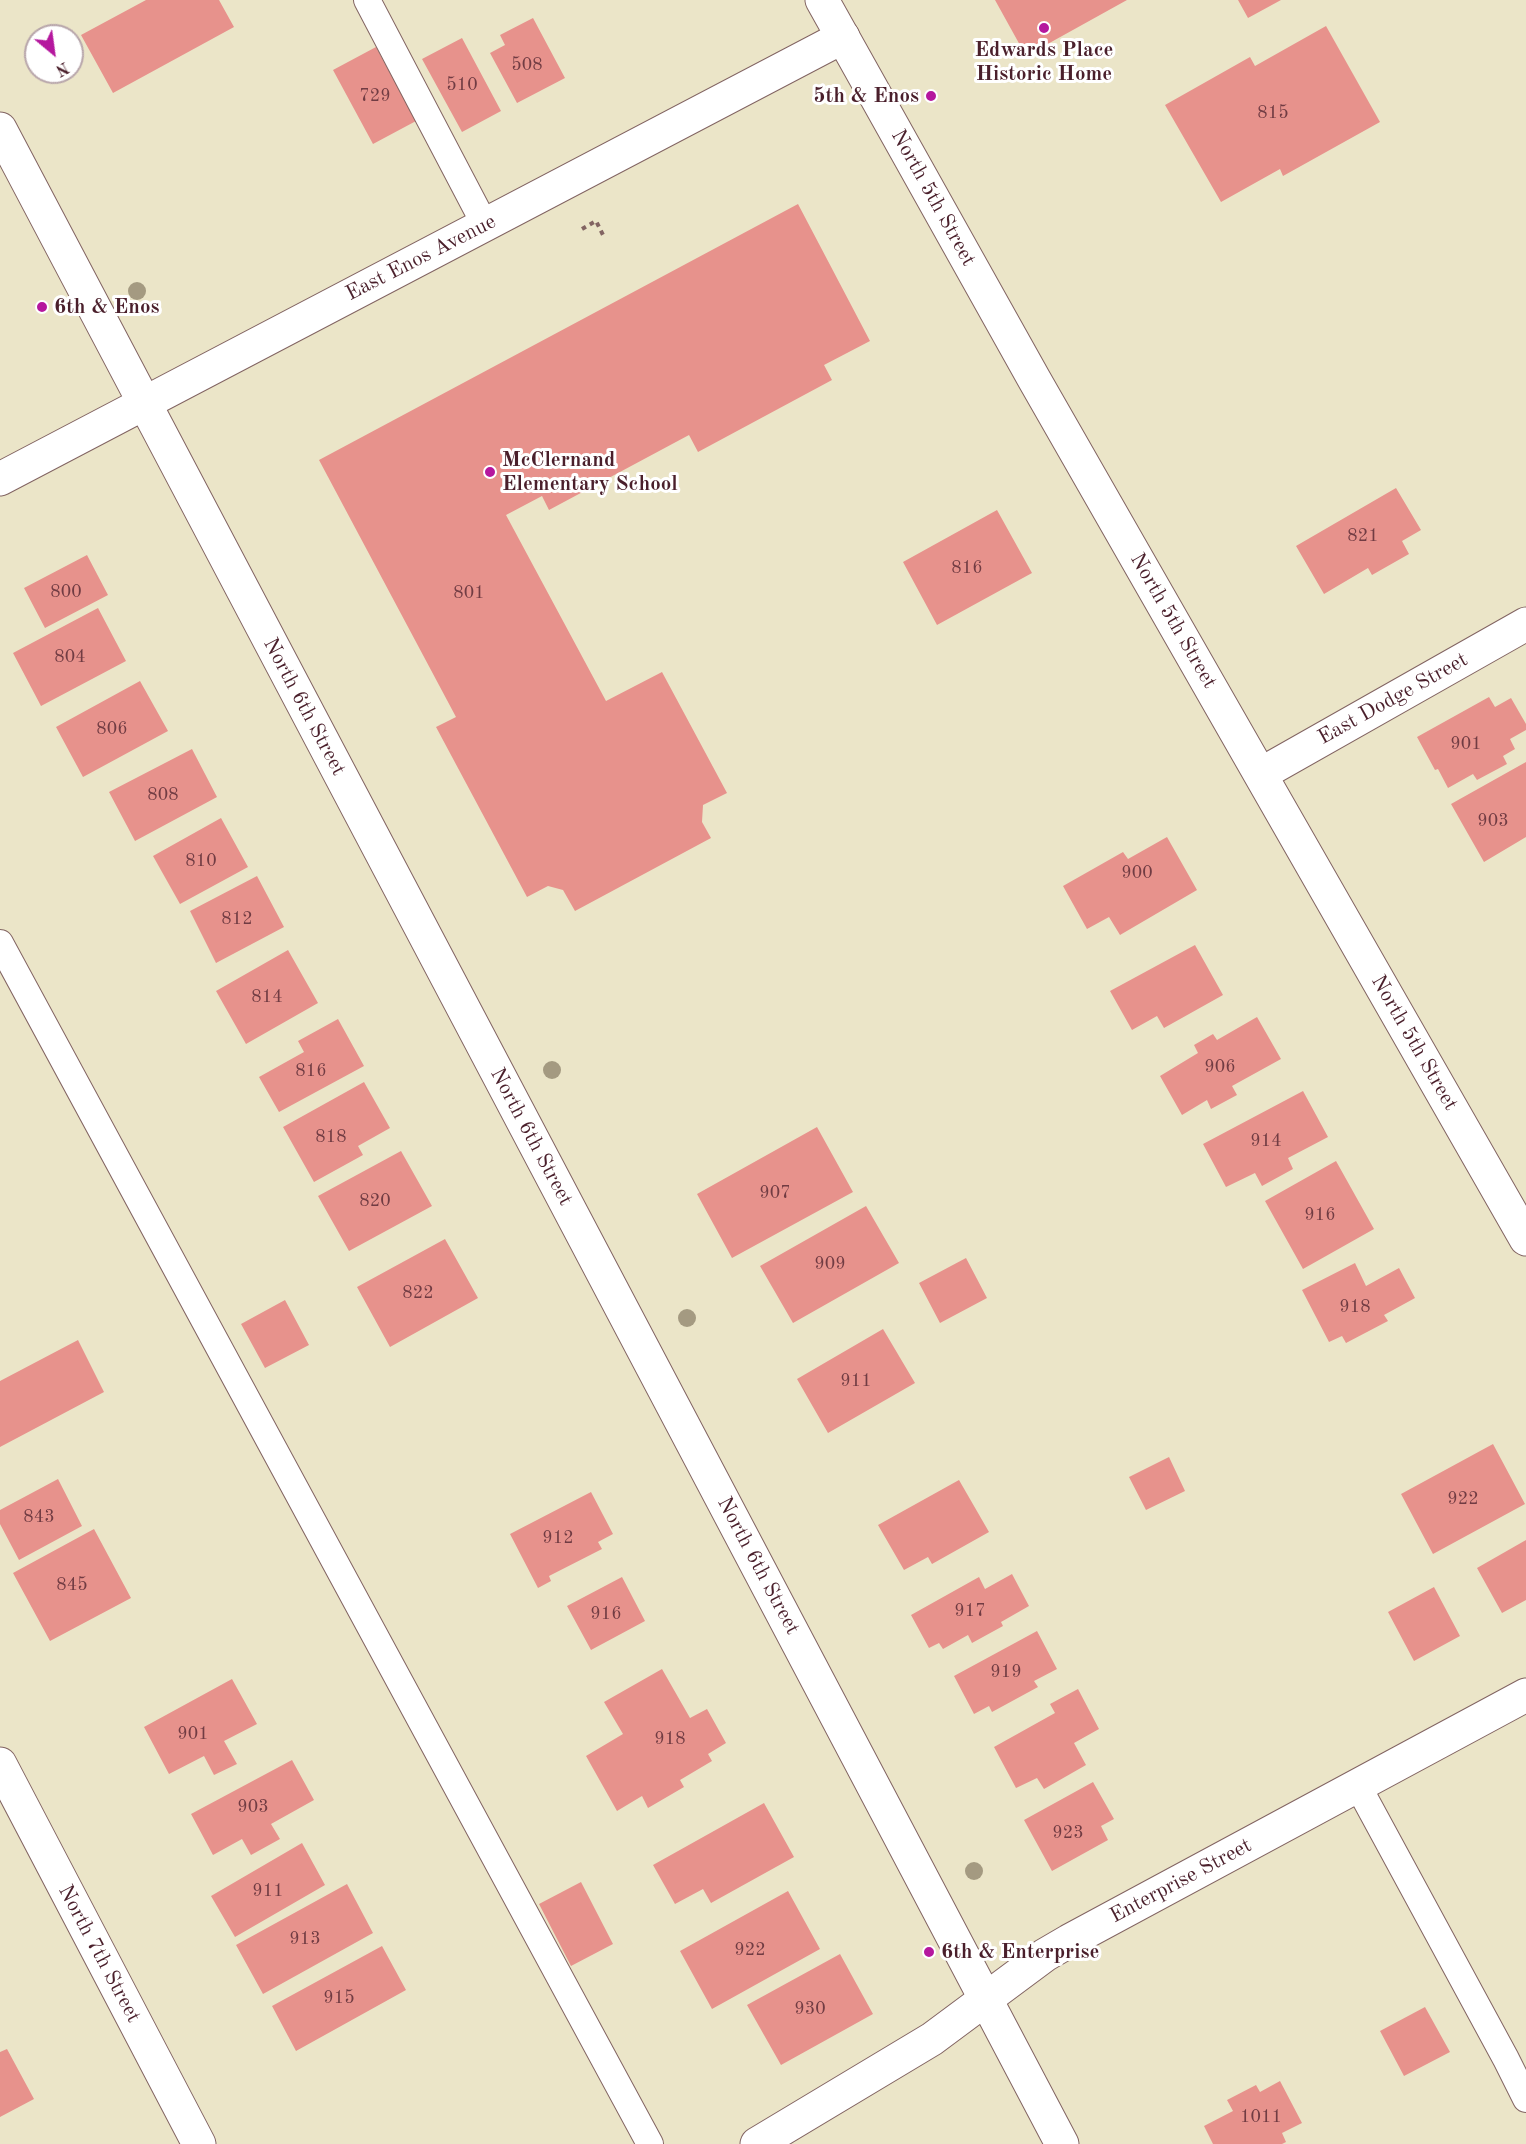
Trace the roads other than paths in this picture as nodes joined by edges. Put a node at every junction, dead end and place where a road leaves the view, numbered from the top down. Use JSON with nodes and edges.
{"nodes":[{"id":1,"x":367,"y":0,"type":"edge"},
{"id":2,"x":822,"y":0,"type":"edge"},
{"id":3,"x":843,"y":37,"type":"junction"},
{"id":4,"x":0,"y":129,"type":"edge"},
{"id":5,"x":485,"y":225,"type":"junction"},
{"id":6,"x":143,"y":404,"type":"junction"},
{"id":7,"x":0,"y":479,"type":"edge"},
{"id":8,"x":1526,"y":624,"type":"edge"},
{"id":9,"x":1260,"y":774,"type":"junction"},
{"id":10,"x":0,"y":943,"type":"edge"},
{"id":11,"x":1526,"y":1239,"type":"edge"},
{"id":12,"x":1526,"y":1695,"type":"edge"},
{"id":13,"x":0,"y":1764,"type":"edge"},
{"id":14,"x":1358,"y":1786,"type":"junction"},
{"id":15,"x":986,"y":1999,"type":"junction"},
{"id":16,"x":1526,"y":2099,"type":"edge"},
{"id":17,"x":199,"y":2144,"type":"edge"},
{"id":18,"x":650,"y":2144,"type":"edge"},
{"id":19,"x":757,"y":2144,"type":"edge"},
{"id":20,"x":1062,"y":2144,"type":"edge"}],
"edges":[{"from":1,"to":5,"type":"lane"},
{"from":2,"to":3,"type":"main road","name":"North 5th Street"},
{"from":3,"to":5,"type":"main road","name":"East Enos Avenue"},
{"from":3,"to":9,"type":"main road","name":"North 5th Street"},
{"from":4,"to":6,"type":"main road","name":"North 6th Street"},
{"from":5,"to":6,"type":"main road","name":"East Enos Avenue"},
{"from":6,"to":7,"type":"main road","name":"East Enos Avenue"},
{"from":6,"to":15,"type":"main road","name":"North 6th Street"},
{"from":8,"to":9,"type":"main road","name":"East Dodge Street"},
{"from":9,"to":11,"type":"main road","name":"North 5th Street"},
{"from":10,"to":18,"type":"lane"},
{"from":12,"to":14,"type":"main road","name":"Enterprise Street"},
{"from":13,"to":17,"type":"main road","name":"North 7th Street"},
{"from":14,"to":15,"type":"main road","name":"Enterprise Street"},
{"from":14,"to":16,"type":"lane"},
{"from":15,"to":19,"type":"main road","name":"Enterprise Street"},
{"from":15,"to":20,"type":"main road","name":"North 6th Street"}]}
